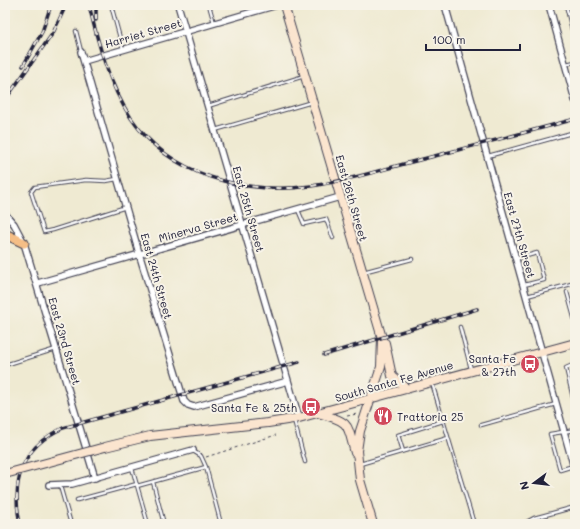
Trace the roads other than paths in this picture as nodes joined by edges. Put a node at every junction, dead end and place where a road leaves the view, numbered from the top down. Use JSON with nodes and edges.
{"nodes":[{"id":1,"x":111,"y":5,"type":"edge"},
{"id":2,"x":178,"y":5,"type":"edge"},
{"id":3,"x":209,"y":5,"type":"edge"},
{"id":4,"x":277,"y":5,"type":"edge"},
{"id":5,"x":284,"y":5,"type":"edge"},
{"id":6,"x":445,"y":5,"type":"edge"},
{"id":7,"x":549,"y":5,"type":"edge"},
{"id":8,"x":566,"y":5,"type":"edge"},
{"id":9,"x":214,"y":23,"type":"junction"},
{"id":10,"x":76,"y":31,"type":"dead end"},
{"id":11,"x":186,"y":31,"type":"junction"},
{"id":12,"x":575,"y":42,"type":"edge"},
{"id":13,"x":124,"y":49,"type":"junction"},
{"id":14,"x":81,"y":52,"type":"joint"},
{"id":15,"x":84,"y":61,"type":"junction"},
{"id":16,"x":575,"y":62,"type":"edge"},
{"id":17,"x":565,"y":64,"type":"junction"},
{"id":18,"x":305,"y":76,"type":"junction"},
{"id":19,"x":575,"y":100,"type":"edge"},
{"id":20,"x":312,"y":102,"type":"junction"},
{"id":21,"x":208,"y":106,"type":"junction"},
{"id":22,"x":215,"y":130,"type":"junction"},
{"id":23,"x":575,"y":132,"type":"edge"},
{"id":24,"x":488,"y":156,"type":"junction"},
{"id":25,"x":118,"y":179,"type":"junction"},
{"id":26,"x":340,"y":197,"type":"junction"},
{"id":27,"x":126,"y":207,"type":"junction"},
{"id":28,"x":298,"y":209,"type":"junction"},
{"id":29,"x":5,"y":214,"type":"edge"},
{"id":30,"x":242,"y":225,"type":"junction"},
{"id":31,"x":5,"y":234,"type":"edge"},
{"id":32,"x":333,"y":238,"type":"dead end"},
{"id":33,"x":24,"y":243,"type":"junction"},
{"id":34,"x":139,"y":254,"type":"junction"},
{"id":35,"x":412,"y":259,"type":"dead end"},
{"id":36,"x":516,"y":259,"type":"junction"},
{"id":37,"x":363,"y":272,"type":"junction"},
{"id":38,"x":38,"y":283,"type":"junction"},
{"id":39,"x":575,"y":283,"type":"edge"},
{"id":40,"x":524,"y":286,"type":"junction"},
{"id":41,"x":567,"y":292,"type":"dead end"},
{"id":42,"x":527,"y":296,"type":"junction"},
{"id":43,"x":575,"y":321,"type":"edge"},
{"id":44,"x":379,"y":327,"type":"junction"},
{"id":45,"x":460,"y":327,"type":"dead end"},
{"id":46,"x":575,"y":343,"type":"edge"},
{"id":47,"x":56,"y":348,"type":"junction"},
{"id":48,"x":542,"y":352,"type":"junction"},
{"id":49,"x":575,"y":364,"type":"edge"},
{"id":50,"x":5,"y":365,"type":"edge"},
{"id":51,"x":472,"y":371,"type":"junction"},
{"id":52,"x":288,"y":381,"type":"junction"},
{"id":53,"x":431,"y":382,"type":"junction"},
{"id":54,"x":406,"y":389,"type":"junction"},
{"id":55,"x":371,"y":399,"type":"junction"},
{"id":56,"x":556,"y":404,"type":"junction"},
{"id":57,"x":575,"y":406,"type":"edge"},
{"id":58,"x":320,"y":413,"type":"junction"},
{"id":59,"x":296,"y":419,"type":"junction"},
{"id":60,"x":443,"y":421,"type":"junction"},
{"id":61,"x":481,"y":425,"type":"dead end"},
{"id":62,"x":575,"y":430,"type":"edge"},
{"id":63,"x":564,"y":432,"type":"junction"},
{"id":64,"x":448,"y":438,"type":"junction"},
{"id":65,"x":193,"y":450,"type":"joint"},
{"id":66,"x":403,"y":451,"type":"junction"},
{"id":67,"x":305,"y":462,"type":"dead end"},
{"id":68,"x":358,"y":464,"type":"junction"},
{"id":69,"x":132,"y":467,"type":"junction"},
{"id":70,"x":206,"y":467,"type":"junction"},
{"id":71,"x":574,"y":469,"type":"edge"},
{"id":72,"x":5,"y":474,"type":"edge"},
{"id":73,"x":95,"y":478,"type":"junction"},
{"id":74,"x":153,"y":482,"type":"junction"},
{"id":75,"x":137,"y":485,"type":"junction"},
{"id":76,"x":49,"y":486,"type":"dead end"},
{"id":77,"x":60,"y":486,"type":"junction"},
{"id":78,"x":77,"y":500,"type":"dead end"},
{"id":79,"x":575,"y":507,"type":"edge"},
{"id":80,"x":71,"y":524,"type":"edge"},
{"id":81,"x":148,"y":524,"type":"edge"},
{"id":82,"x":164,"y":524,"type":"edge"},
{"id":83,"x":221,"y":524,"type":"edge"},
{"id":84,"x":373,"y":524,"type":"edge"},
{"id":85,"x":474,"y":524,"type":"edge"},
{"id":86,"x":523,"y":524,"type":"edge"}],
"edges":[{"from":1,"to":13,"type":"lane"},
{"from":2,"to":11,"type":"street","name":"East 25th Street"},
{"from":3,"to":9,"type":"lane"},
{"from":4,"to":9,"type":"street","name":"Harriet Street"},
{"from":5,"to":18,"type":"main road","name":"East 26th Street"},
{"from":6,"to":24,"type":"street","name":"East 27th Street"},
{"from":7,"to":17,"type":"street"},
{"from":8,"to":12,"type":"lane"},
{"from":9,"to":11,"type":"street","name":"Harriet Street"},
{"from":10,"to":14,"type":"lane"},
{"from":11,"to":13,"type":"street","name":"Harriet Street"},
{"from":11,"to":21,"type":"street","name":"East 25th Street"},
{"from":13,"to":15,"type":"street","name":"Harriet Street"},
{"from":14,"to":15,"type":"street","name":"East 24th Street"},
{"from":15,"to":25,"type":"street","name":"East 24th Street"},
{"from":16,"to":17,"type":"lane"},
{"from":17,"to":19,"type":"street"},
{"from":18,"to":20,"type":"main road","name":"East 26th Street"},
{"from":18,"to":21,"type":"lane"},
{"from":20,"to":22,"type":"lane"},
{"from":20,"to":26,"type":"main road","name":"East 26th Street"},
{"from":21,"to":22,"type":"street","name":"East 25th Street"},
{"from":22,"to":30,"type":"street","name":"East 25th Street"},
{"from":23,"to":24,"type":"lane"},
{"from":24,"to":36,"type":"street","name":"East 27th Street"},
{"from":25,"to":27,"type":"street","name":"East 24th Street"},
{"from":25,"to":27,"type":"lane"},
{"from":26,"to":28,"type":"street","name":"Minerva Street"},
{"from":26,"to":37,"type":"main road","name":"East 26th Street"},
{"from":27,"to":34,"type":"street","name":"East 24th Street"},
{"from":28,"to":30,"type":"street","name":"Minerva Street"},
{"from":28,"to":32,"type":"lane"},
{"from":29,"to":33,"type":"street","name":"East 23rd Street"},
{"from":30,"to":34,"type":"street","name":"Minerva Street"},
{"from":30,"to":52,"type":"street","name":"East 25th Street"},
{"from":31,"to":33,"type":"main road"},
{"from":33,"to":38,"type":"street","name":"East 23rd Street"},
{"from":34,"to":38,"type":"street","name":"Minerva Street"},
{"from":34,"to":52,"type":"street","name":"East 24th Street"},
{"from":35,"to":37,"type":"lane"},
{"from":36,"to":40,"type":"street","name":"East 27th Street"},
{"from":36,"to":40,"type":"lane"},
{"from":37,"to":44,"type":"main road","name":"East 26th Street"},
{"from":38,"to":47,"type":"street","name":"East 23rd Street"},
{"from":39,"to":42,"type":"lane"},
{"from":40,"to":42,"type":"street","name":"East 27th Street"},
{"from":41,"to":43,"type":"lane"},
{"from":42,"to":48,"type":"street","name":"East 27th Street"},
{"from":44,"to":54,"type":"main road"},
{"from":44,"to":55,"type":"main road","name":"East 26th Street"},
{"from":45,"to":51,"type":"lane"},
{"from":46,"to":48,"type":"main road","name":"South Santa Fe Avenue"},
{"from":47,"to":50,"type":"lane"},
{"from":47,"to":73,"type":"street","name":"East 23rd Street"},
{"from":48,"to":51,"type":"main road","name":"South Santa Fe Avenue"},
{"from":48,"to":56,"type":"street","name":"East 27th Street"},
{"from":49,"to":57,"type":"lane"},
{"from":51,"to":53,"type":"main road","name":"South Santa Fe Avenue"},
{"from":52,"to":59,"type":"street","name":"East 25th Street"},
{"from":53,"to":54,"type":"main road","name":"South Santa Fe Avenue"},
{"from":53,"to":60,"type":"lane"},
{"from":54,"to":55,"type":"main road","name":"South Santa Fe Avenue"},
{"from":55,"to":58,"type":"main road","name":"South Santa Fe Avenue"},
{"from":55,"to":68,"type":"main road"},
{"from":56,"to":61,"type":"lane"},
{"from":56,"to":63,"type":"street","name":"East 27th Street"},
{"from":58,"to":59,"type":"main road","name":"South Santa Fe Avenue"},
{"from":58,"to":68,"type":"main road"},
{"from":59,"to":67,"type":"lane"},
{"from":59,"to":72,"type":"main road","name":"South Santa Fe Avenue","bridge":true},
{"from":60,"to":64,"type":"lane"},
{"from":60,"to":66,"type":"lane"},
{"from":62,"to":63,"type":"lane"},
{"from":63,"to":71,"type":"street","name":"East 27th Street"},
{"from":63,"to":71,"type":"lane"},
{"from":64,"to":66,"type":"lane"},
{"from":64,"to":85,"type":"lane"},
{"from":65,"to":69,"type":"street"},
{"from":65,"to":70,"type":"lane"},
{"from":66,"to":68,"type":"lane"},
{"from":68,"to":84,"type":"main road"},
{"from":69,"to":73,"type":"street"},
{"from":69,"to":75,"type":"lane"},
{"from":70,"to":74,"type":"lane"},
{"from":70,"to":83,"type":"lane"},
{"from":73,"to":77,"type":"street"},
{"from":74,"to":75,"type":"lane"},
{"from":74,"to":82,"type":"lane"},
{"from":75,"to":78,"type":"lane"},
{"from":75,"to":81,"type":"lane"},
{"from":76,"to":77,"type":"street"},
{"from":77,"to":80,"type":"lane"},
{"from":79,"to":86,"type":"lane"}]}
